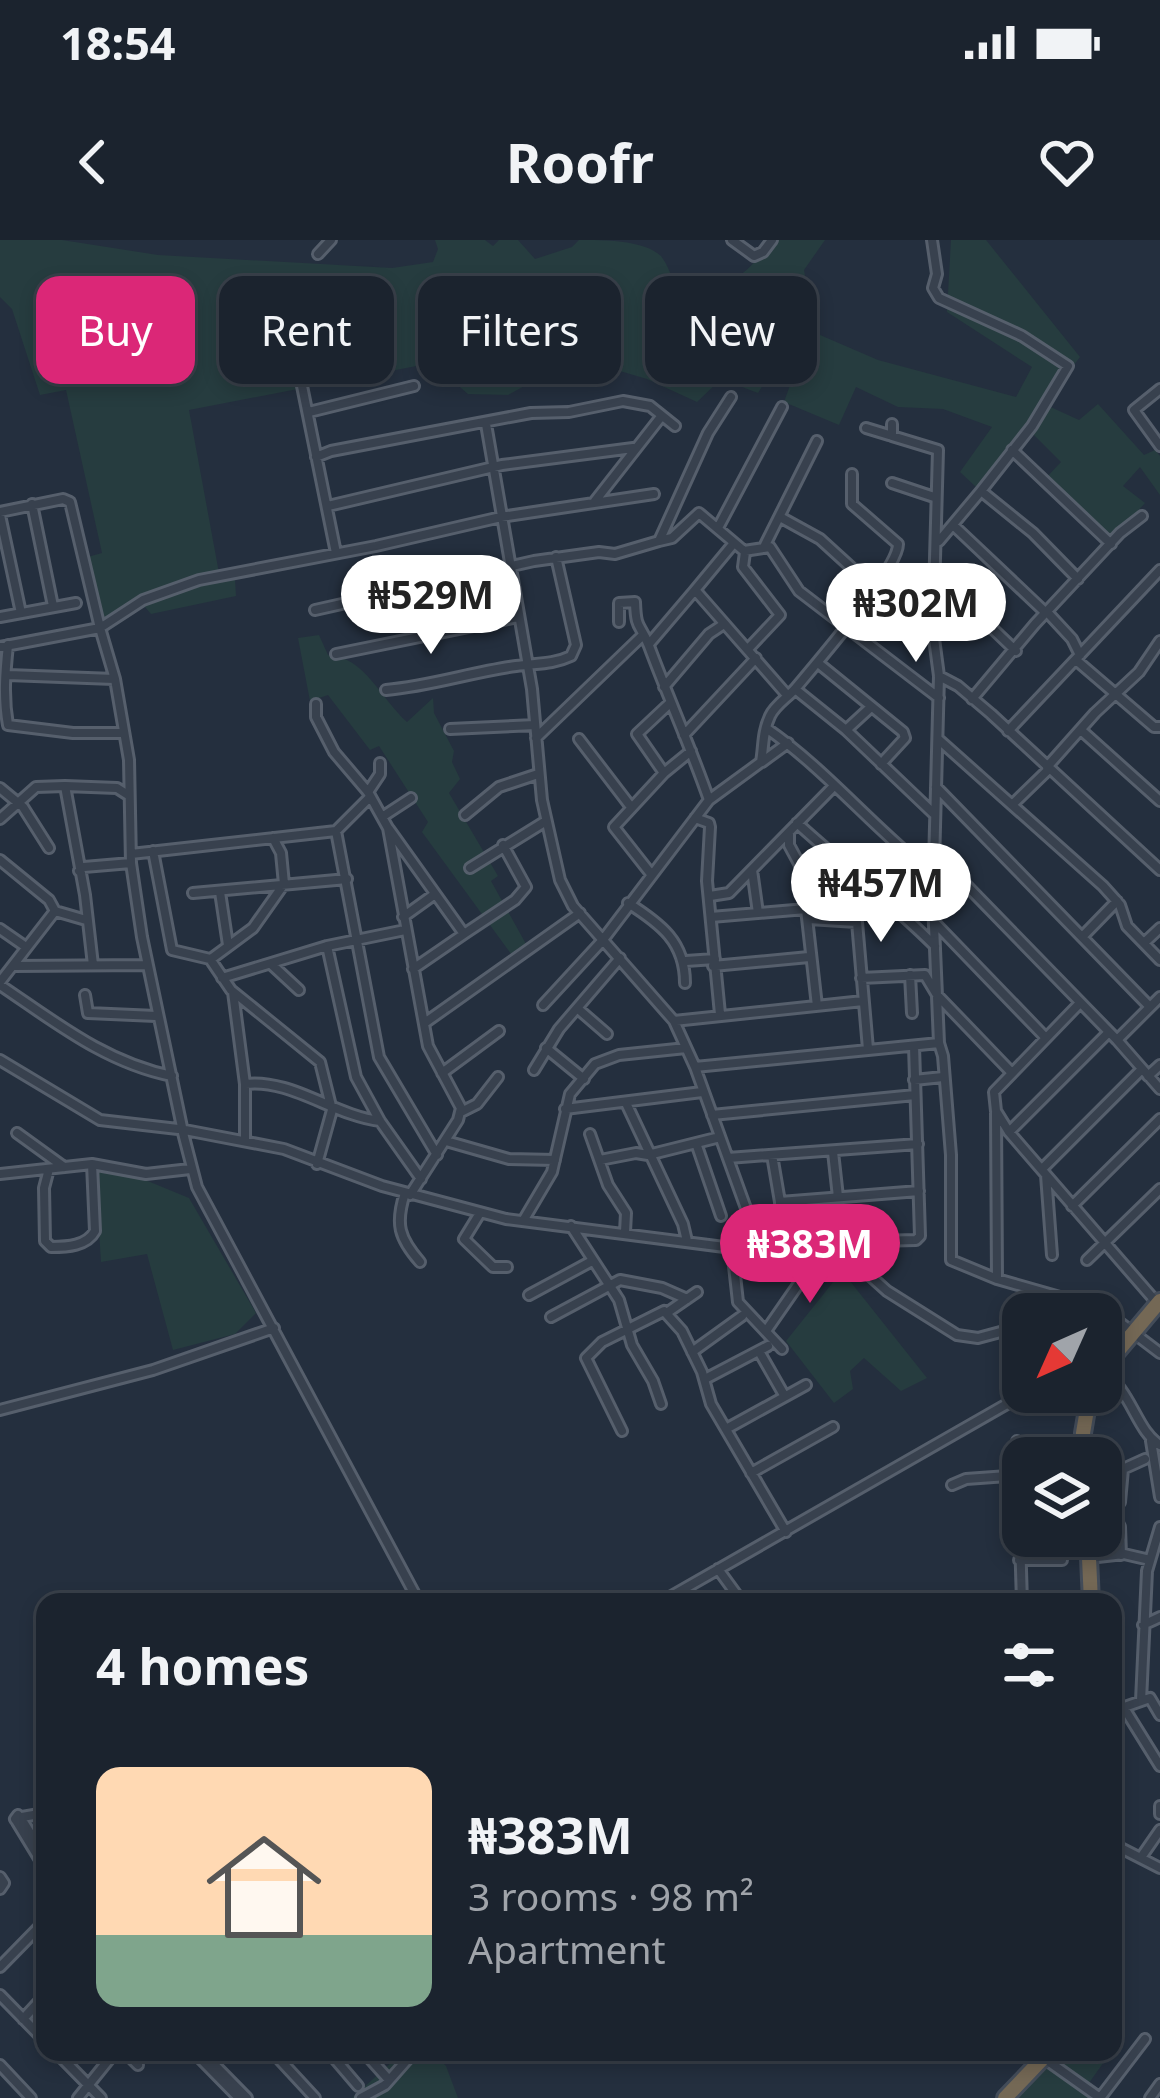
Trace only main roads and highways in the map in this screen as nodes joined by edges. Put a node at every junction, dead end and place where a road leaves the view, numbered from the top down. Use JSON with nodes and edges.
{"nodes":[{"id":1,"x":1159,"y":1302,"type":"edge"},
{"id":2,"x":1122,"y":1344,"type":"edge"},
{"id":3,"x":1089,"y":1557,"type":"edge"},
{"id":4,"x":1091,"y":1593,"type":"edge"},
{"id":5,"x":1039,"y":2061,"type":"edge"},
{"id":6,"x":1005,"y":2098,"type":"edge"}],
"edges":[{"from":1,"to":2,"type":"highway"},
{"from":3,"to":4,"type":"highway"},
{"from":5,"to":6,"type":"highway"}]}
